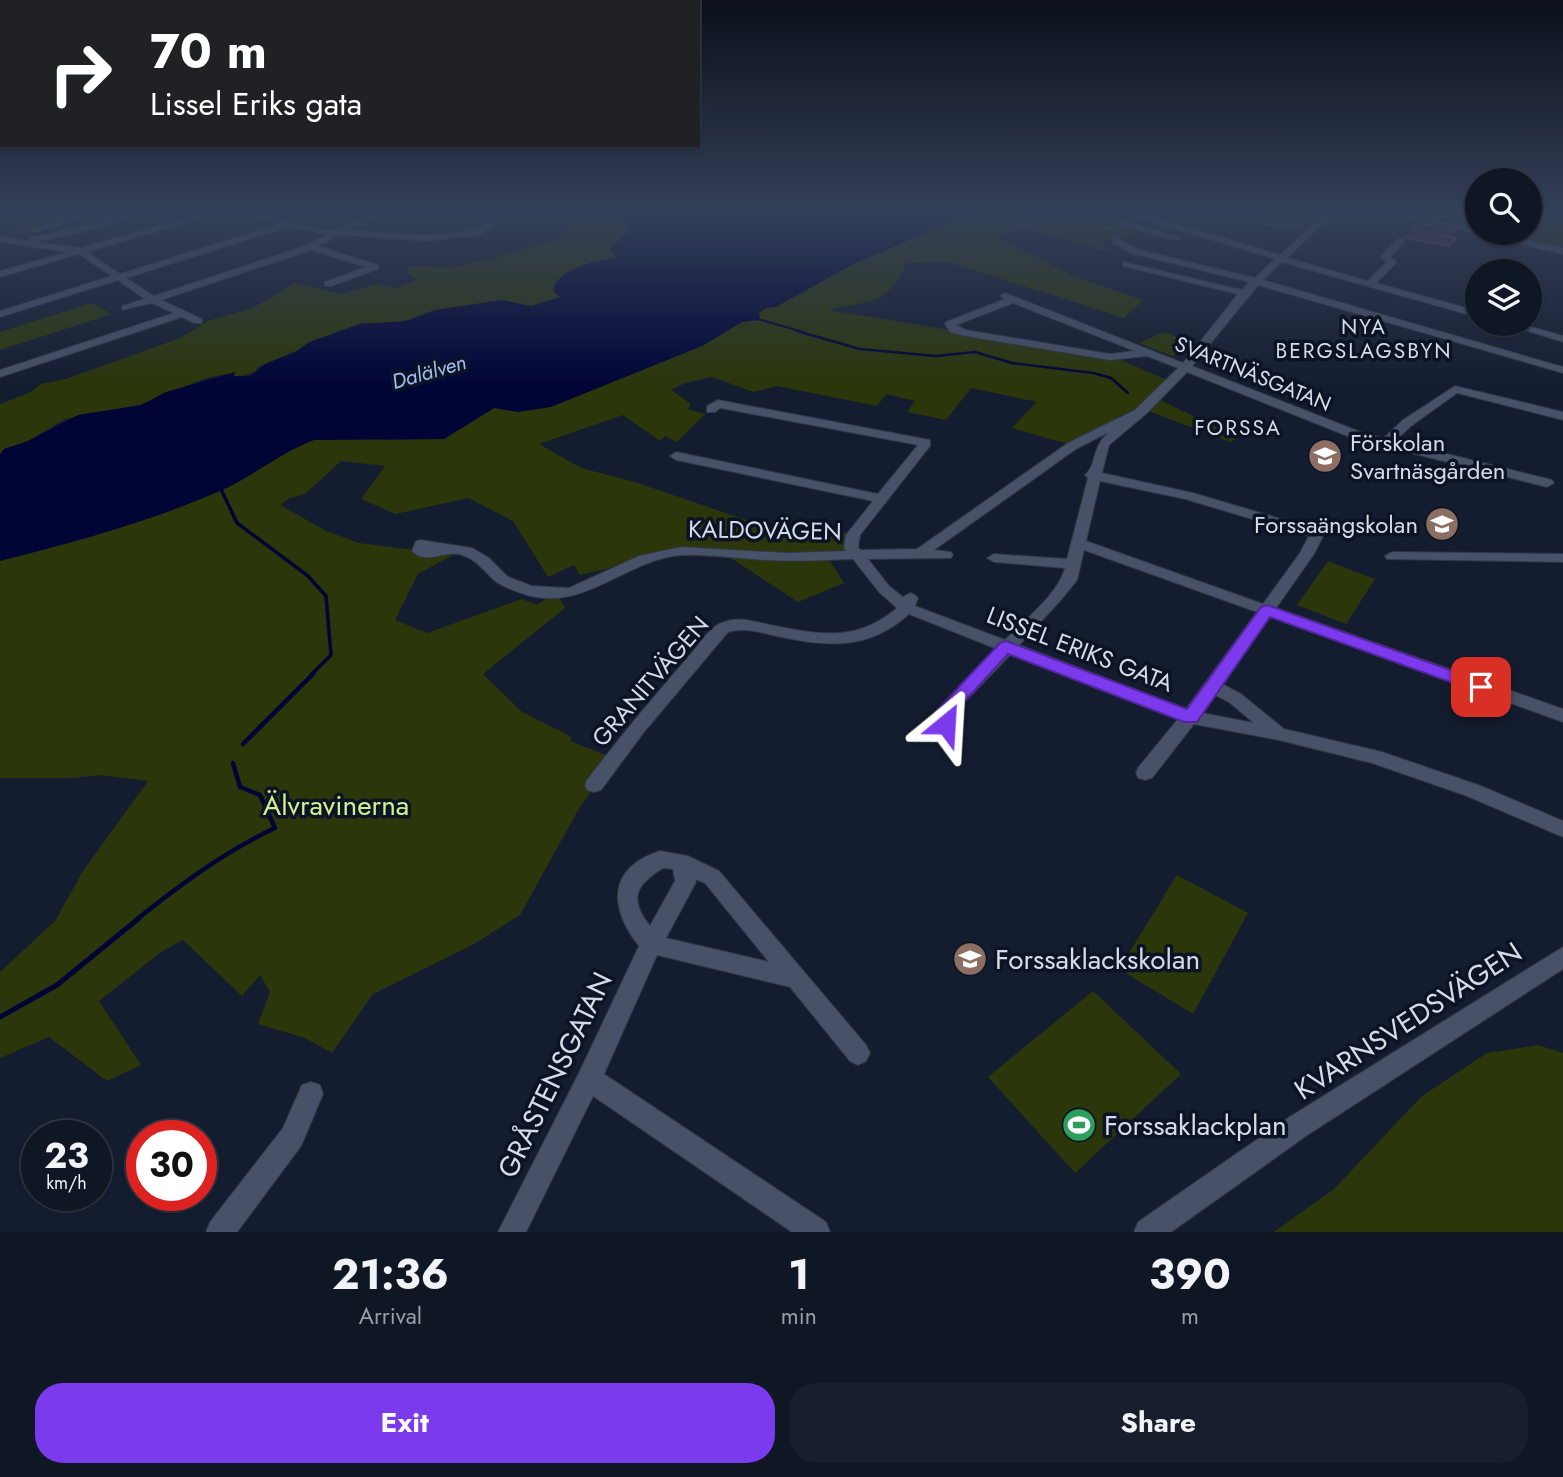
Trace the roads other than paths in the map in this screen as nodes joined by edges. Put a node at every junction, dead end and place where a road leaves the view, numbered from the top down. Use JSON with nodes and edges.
{"nodes":[{"id":1,"x":110,"y":270,"type":"edge"},
{"id":2,"x":137,"y":270,"type":"edge"},
{"id":3,"x":239,"y":270,"type":"edge"},
{"id":4,"x":366,"y":270,"type":"edge"},
{"id":5,"x":1152,"y":270,"type":"edge"},
{"id":6,"x":1213,"y":270,"type":"edge"},
{"id":7,"x":1267,"y":270,"type":"edge"},
{"id":8,"x":1324,"y":270,"type":"edge"},
{"id":9,"x":1384,"y":270,"type":"edge"},
{"id":10,"x":119,"y":276,"type":"junction"},
{"id":11,"x":1256,"y":281,"type":"junction"},
{"id":12,"x":328,"y":284,"type":"dead end"},
{"id":13,"x":1370,"y":284,"type":"junction"},
{"id":14,"x":1244,"y":293,"type":"junction"},
{"id":15,"x":152,"y":299,"type":"junction"},
{"id":16,"x":126,"y":308,"type":"dead end"},
{"id":17,"x":1465,"y":311,"type":"edge"},
{"id":18,"x":0,"y":314,"type":"edge"},
{"id":19,"x":182,"y":314,"type":"junction"},
{"id":20,"x":198,"y":321,"type":"dead end"},
{"id":21,"x":1542,"y":333,"type":"edge"},
{"id":22,"x":1563,"y":339,"type":"edge"},
{"id":23,"x":1148,"y":353,"type":"junction"},
{"id":24,"x":1186,"y":368,"type":"junction"},
{"id":25,"x":1563,"y":370,"type":"edge"},
{"id":26,"x":0,"y":374,"type":"edge"},
{"id":27,"x":711,"y":410,"type":"dead end"},
{"id":28,"x":1143,"y":410,"type":"junction"},
{"id":29,"x":1563,"y":416,"type":"edge"},
{"id":30,"x":1385,"y":444,"type":"junction"},
{"id":31,"x":676,"y":456,"type":"dead end"},
{"id":32,"x":1092,"y":475,"type":"junction"},
{"id":33,"x":1547,"y":483,"type":"dead end"},
{"id":34,"x":883,"y":499,"type":"junction"},
{"id":35,"x":1078,"y":543,"type":"junction"},
{"id":36,"x":421,"y":544,"type":"dead end"},
{"id":37,"x":920,"y":553,"type":"junction"},
{"id":38,"x":857,"y":555,"type":"junction"},
{"id":39,"x":946,"y":555,"type":"dead end"},
{"id":40,"x":1392,"y":556,"type":"dead end"},
{"id":41,"x":994,"y":558,"type":"dead end"},
{"id":42,"x":1563,"y":558,"type":"edge"},
{"id":43,"x":1071,"y":564,"type":"junction"},
{"id":44,"x":909,"y":603,"type":"junction"},
{"id":45,"x":1267,"y":610,"type":"junction"},
{"id":46,"x":1006,"y":647,"type":"junction"},
{"id":47,"x":1212,"y":686,"type":"junction"},
{"id":48,"x":1563,"y":716,"type":"edge"},
{"id":49,"x":1190,"y":717,"type":"junction"},
{"id":50,"x":946,"y":724,"type":"dead end"},
{"id":51,"x":1279,"y":734,"type":"junction"},
{"id":52,"x":1145,"y":773,"type":"dead end"},
{"id":53,"x":594,"y":785,"type":"dead end"},
{"id":54,"x":1563,"y":829,"type":"edge"},
{"id":55,"x":681,"y":862,"type":"junction"},
{"id":56,"x":650,"y":944,"type":"junction"},
{"id":57,"x":1563,"y":957,"type":"edge"},
{"id":58,"x":793,"y":978,"type":"junction"},
{"id":59,"x":858,"y":1053,"type":"dead end"},
{"id":60,"x":589,"y":1079,"type":"junction"},
{"id":61,"x":311,"y":1094,"type":"dead end"},
{"id":62,"x":220,"y":1232,"type":"edge"},
{"id":63,"x":512,"y":1232,"type":"edge"},
{"id":64,"x":816,"y":1232,"type":"edge"},
{"id":65,"x":1148,"y":1232,"type":"edge"}],
"edges":[{"from":1,"to":10,"type":"street"},
{"from":2,"to":10,"type":"street"},
{"from":3,"to":15,"type":"street"},
{"from":4,"to":12,"type":"street"},
{"from":5,"to":14,"type":"street"},
{"from":6,"to":11,"type":"street"},
{"from":7,"to":11,"type":"street"},
{"from":8,"to":13,"type":"street"},
{"from":9,"to":13,"type":"street"},
{"from":10,"to":15,"type":"street"},
{"from":10,"to":18,"type":"street"},
{"from":11,"to":14,"type":"street"},
{"from":11,"to":25,"type":"street"},
{"from":13,"to":17,"type":"street"},
{"from":14,"to":24,"type":"street"},
{"from":15,"to":16,"type":"street"},
{"from":15,"to":19,"type":"street"},
{"from":19,"to":20,"type":"street"},
{"from":19,"to":26,"type":"street"},
{"from":21,"to":22,"type":"street"},
{"from":23,"to":23,"type":"street","name":"SVARTNÄSGATAN"},
{"from":23,"to":24,"type":"street","name":"SVARTNÄSGATAN"},
{"from":24,"to":28,"type":"street"},
{"from":24,"to":30,"type":"street","name":"SVARTNÄSGATAN"},
{"from":27,"to":34,"type":"street"},
{"from":28,"to":32,"type":"street"},
{"from":28,"to":37,"type":"street"},
{"from":29,"to":30,"type":"street"},
{"from":30,"to":33,"type":"street","name":"SVARTNÄSGATAN"},
{"from":31,"to":34,"type":"street"},
{"from":32,"to":35,"type":"street"},
{"from":32,"to":45,"type":"street"},
{"from":34,"to":38,"type":"street"},
{"from":35,"to":43,"type":"street"},
{"from":35,"to":45,"type":"street"},
{"from":36,"to":38,"type":"street","name":"KALDOVÄGEN"},
{"from":37,"to":38,"type":"street","name":"KALDOVÄGEN"},
{"from":37,"to":39,"type":"street","name":"KALDOVÄGEN"},
{"from":38,"to":44,"type":"street"},
{"from":40,"to":42,"type":"street"},
{"from":41,"to":43,"type":"street"},
{"from":43,"to":46,"type":"street"},
{"from":44,"to":46,"type":"street","name":"LISSEL ERIKS GATA"},
{"from":44,"to":53,"type":"street","name":"GRANITVÄGEN"},
{"from":45,"to":47,"type":"street"},
{"from":45,"to":48,"type":"street"},
{"from":46,"to":49,"type":"street","name":"LISSEL ERIKS GATA"},
{"from":46,"to":50,"type":"street"},
{"from":47,"to":49,"type":"street"},
{"from":47,"to":51,"type":"street","name":"LISSEL ERIKS GATA"},
{"from":49,"to":51,"type":"street","name":"LISSEL ERIKS GATA"},
{"from":49,"to":52,"type":"street"},
{"from":51,"to":54,"type":"street","name":"LISSEL ERIKS GATA"},
{"from":55,"to":56,"type":"street","name":"GRÅSTENSGATAN"},
{"from":55,"to":56,"type":"street"},
{"from":55,"to":58,"type":"street"},
{"from":56,"to":58,"type":"street"},
{"from":56,"to":60,"type":"street","name":"GRÅSTENSGATAN"},
{"from":57,"to":65,"type":"street","name":"KVARNSVEDSVÄGEN"},
{"from":58,"to":59,"type":"street"},
{"from":60,"to":63,"type":"street","name":"GRÅSTENSGATAN"},
{"from":60,"to":64,"type":"street"},
{"from":61,"to":62,"type":"street"}]}
